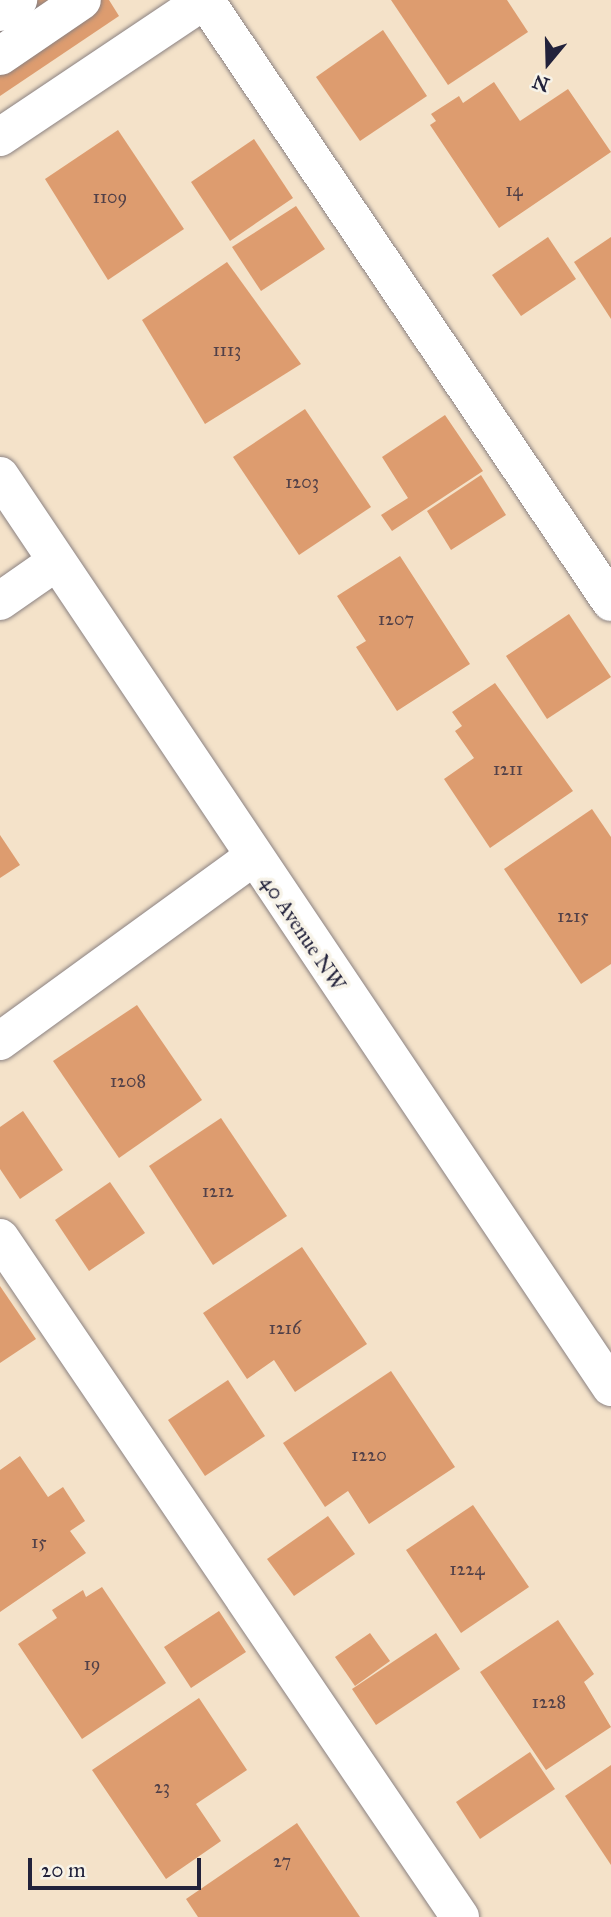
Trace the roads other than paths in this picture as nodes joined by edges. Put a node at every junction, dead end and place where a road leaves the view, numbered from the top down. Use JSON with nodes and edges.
{"nodes":[{"id":1,"x":18,"y":0,"type":"edge"},
{"id":2,"x":82,"y":0,"type":"edge"},
{"id":3,"x":205,"y":0,"type":"edge"},
{"id":4,"x":0,"y":12,"type":"edge"},
{"id":5,"x":0,"y":56,"type":"edge"},
{"id":6,"x":0,"y":137,"type":"edge"},
{"id":7,"x":0,"y":476,"type":"edge"},
{"id":8,"x":57,"y":562,"type":"junction"},
{"id":9,"x":0,"y":601,"type":"edge"},
{"id":10,"x":611,"y":602,"type":"edge"},
{"id":11,"x":252,"y":858,"type":"junction"},
{"id":12,"x":0,"y":1041,"type":"edge"},
{"id":13,"x":0,"y":1238,"type":"edge"},
{"id":14,"x":611,"y":1387,"type":"edge"},
{"id":15,"x":460,"y":1917,"type":"edge"}],
"edges":[{"from":1,"to":4,"type":"street"},
{"from":2,"to":5,"type":"street"},
{"from":3,"to":6,"type":"street"},
{"from":3,"to":10,"type":"street"},
{"from":7,"to":8,"type":"street","name":"40 Avenue NW"},
{"from":8,"to":9,"type":"street"},
{"from":8,"to":11,"type":"street","name":"40 Avenue NW"},
{"from":11,"to":12,"type":"street"},
{"from":11,"to":14,"type":"street","name":"40 Avenue NW"},
{"from":13,"to":15,"type":"street"}]}
